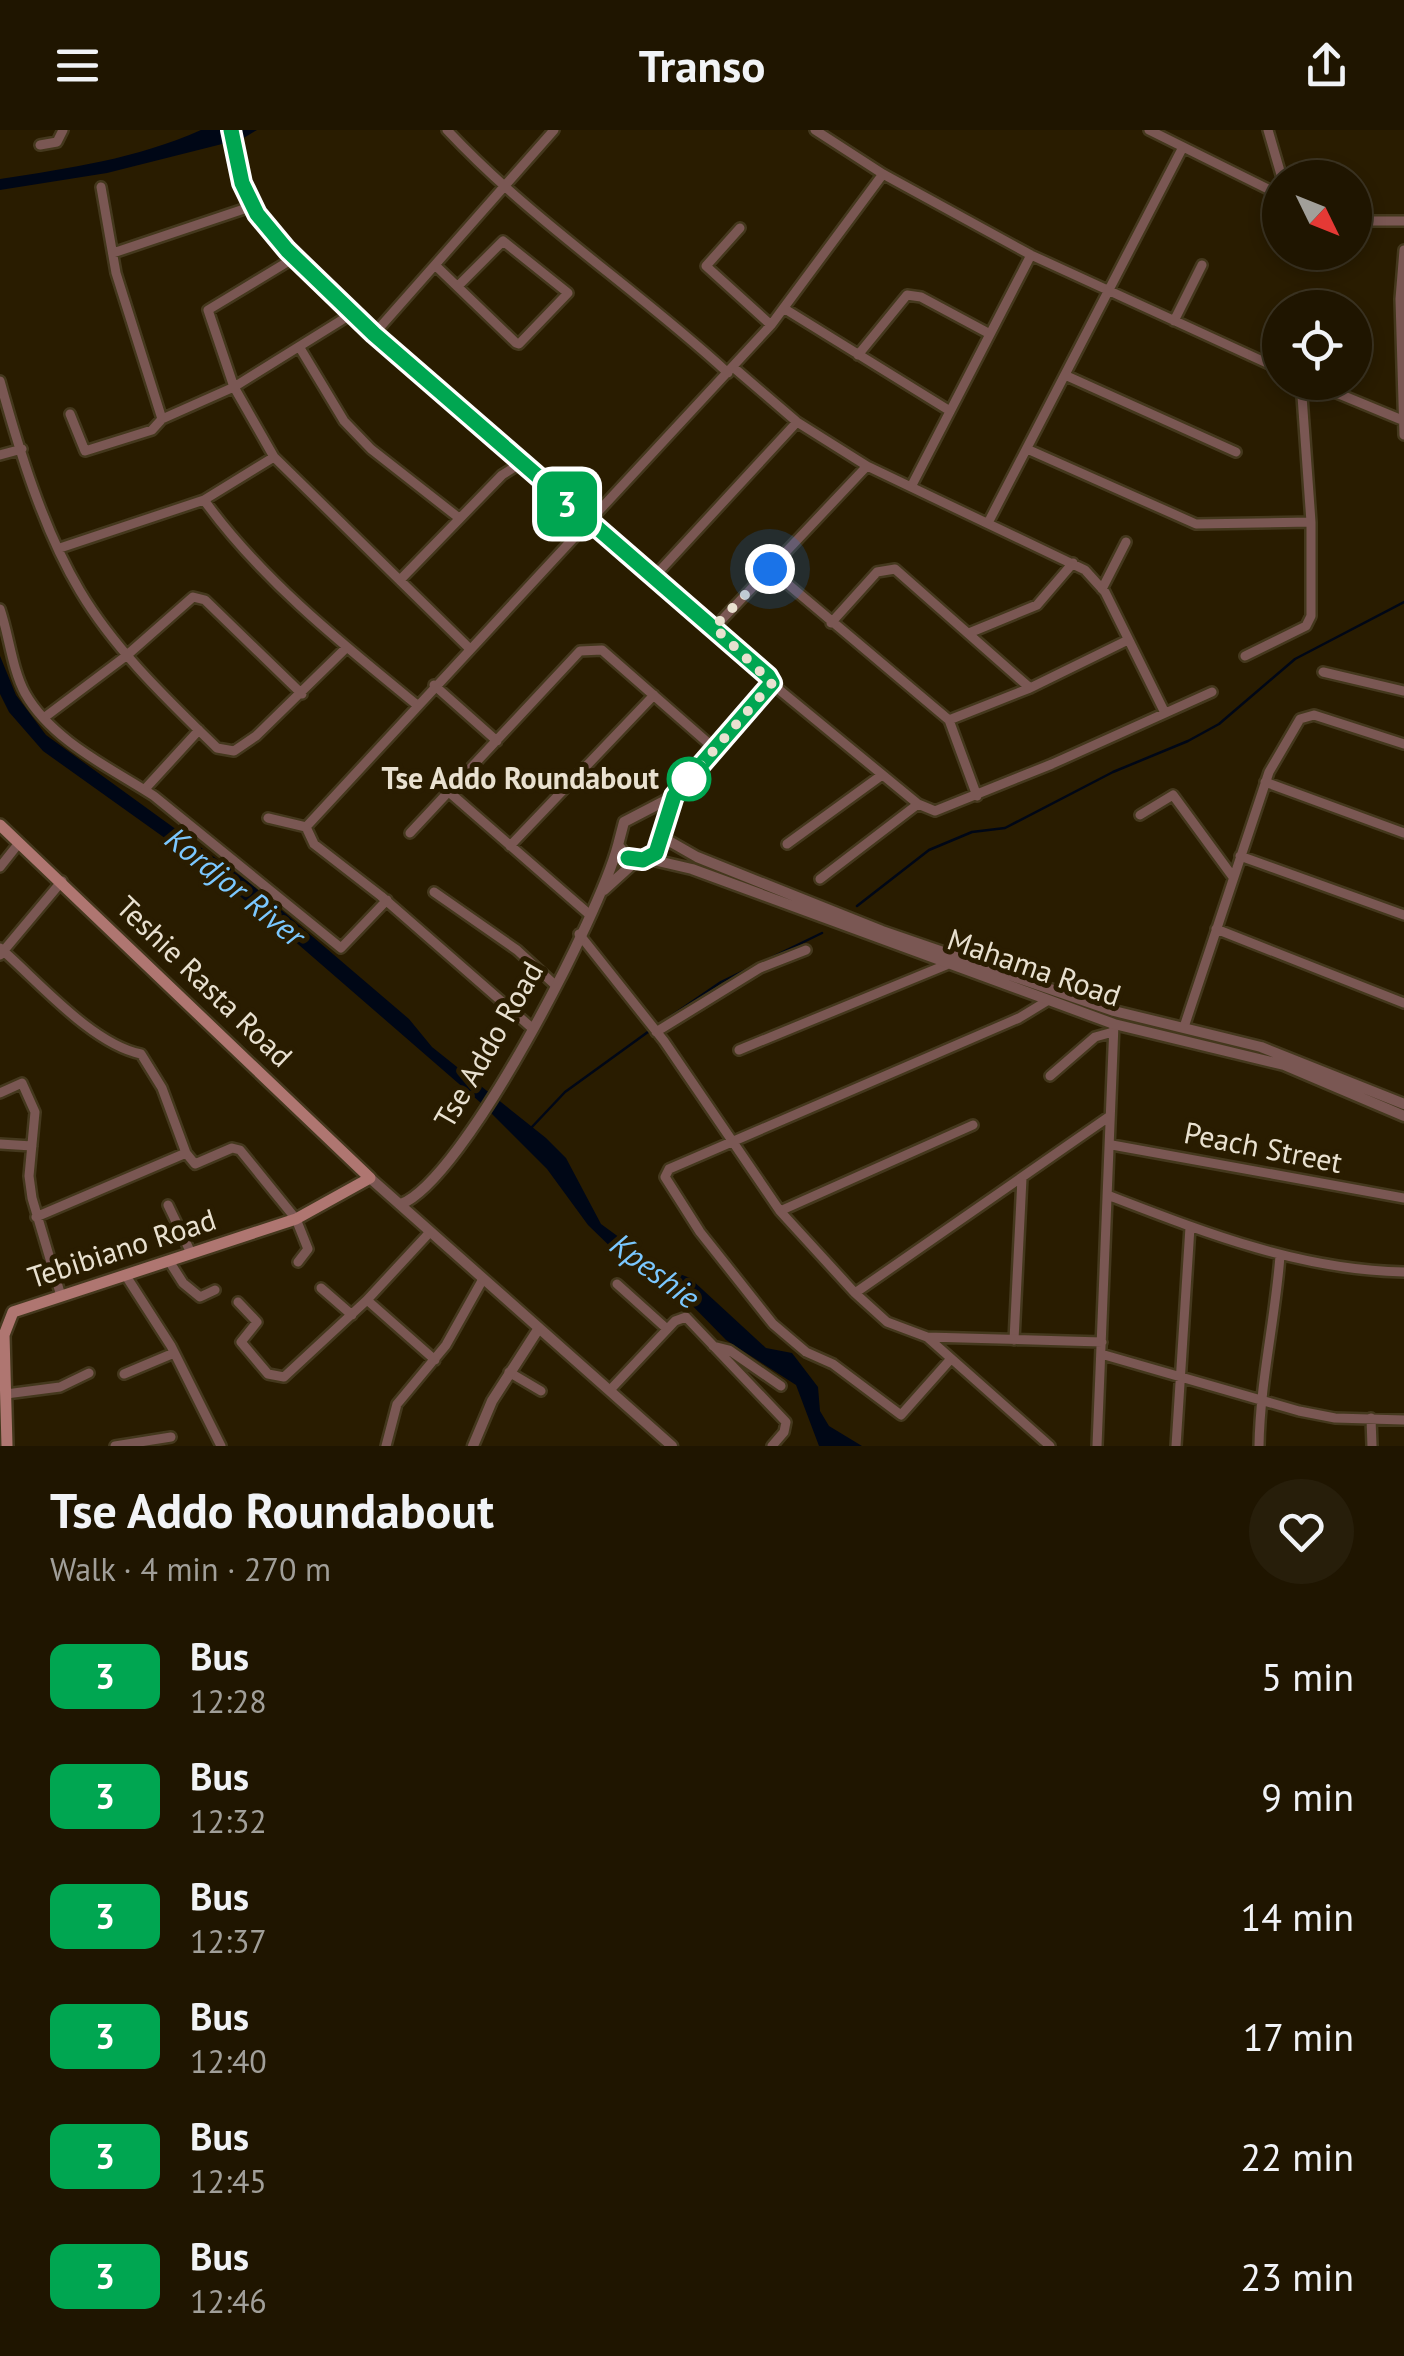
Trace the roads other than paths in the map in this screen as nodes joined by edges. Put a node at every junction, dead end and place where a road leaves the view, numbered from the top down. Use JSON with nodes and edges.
{"nodes":[{"id":1,"x":63,"y":130,"type":"edge"},
{"id":2,"x":447,"y":130,"type":"edge"},
{"id":3,"x":554,"y":130,"type":"edge"},
{"id":4,"x":815,"y":130,"type":"edge"},
{"id":5,"x":1148,"y":130,"type":"edge"},
{"id":6,"x":1268,"y":130,"type":"edge"},
{"id":7,"x":232,"y":136,"type":"edge"},
{"id":8,"x":40,"y":146,"type":"dead end"},
{"id":9,"x":1183,"y":147,"type":"junction"},
{"id":10,"x":1277,"y":160,"type":"edge"},
{"id":11,"x":882,"y":174,"type":"junction"},
{"id":12,"x":1262,"y":186,"type":"edge"},
{"id":13,"x":101,"y":187,"type":"dead end"},
{"id":14,"x":502,"y":189,"type":"junction"},
{"id":15,"x":253,"y":206,"type":"junction"},
{"id":16,"x":1404,"y":220,"type":"edge"},
{"id":17,"x":1372,"y":221,"type":"edge"},
{"id":18,"x":740,"y":228,"type":"dead end"},
{"id":19,"x":1404,"y":250,"type":"edge"},
{"id":20,"x":112,"y":253,"type":"junction"},
{"id":21,"x":1030,"y":255,"type":"junction"},
{"id":22,"x":294,"y":258,"type":"junction"},
{"id":23,"x":435,"y":264,"type":"junction"},
{"id":24,"x":1202,"y":265,"type":"dead end"},
{"id":25,"x":458,"y":286,"type":"junction"},
{"id":26,"x":1106,"y":293,"type":"junction"},
{"id":27,"x":785,"y":309,"type":"junction"},
{"id":28,"x":353,"y":313,"type":"junction"},
{"id":29,"x":1174,"y":321,"type":"junction"},
{"id":30,"x":771,"y":325,"type":"junction"},
{"id":31,"x":374,"y":334,"type":"junction"},
{"id":32,"x":990,"y":334,"type":"junction"},
{"id":33,"x":300,"y":348,"type":"junction"},
{"id":34,"x":858,"y":355,"type":"junction"},
{"id":35,"x":1262,"y":362,"type":"edge"},
{"id":36,"x":730,"y":370,"type":"junction"},
{"id":37,"x":1066,"y":376,"type":"junction"},
{"id":38,"x":0,"y":381,"type":"edge"},
{"id":39,"x":234,"y":387,"type":"junction"},
{"id":40,"x":1302,"y":400,"type":"edge"},
{"id":41,"x":1354,"y":400,"type":"edge"},
{"id":42,"x":950,"y":411,"type":"junction"},
{"id":43,"x":70,"y":414,"type":"dead end"},
{"id":44,"x":162,"y":419,"type":"junction"},
{"id":45,"x":1402,"y":420,"type":"edge"},
{"id":46,"x":797,"y":422,"type":"junction"},
{"id":47,"x":1404,"y":435,"type":"edge"},
{"id":48,"x":22,"y":449,"type":"junction"},
{"id":49,"x":1026,"y":450,"type":"junction"},
{"id":50,"x":1236,"y":452,"type":"dead end"},
{"id":51,"x":0,"y":455,"type":"edge"},
{"id":52,"x":274,"y":457,"type":"junction"},
{"id":53,"x":521,"y":464,"type":"junction"},
{"id":54,"x":866,"y":466,"type":"junction"},
{"id":55,"x":912,"y":485,"type":"junction"},
{"id":56,"x":204,"y":500,"type":"junction"},
{"id":57,"x":459,"y":518,"type":"junction"},
{"id":58,"x":989,"y":521,"type":"junction"},
{"id":59,"x":587,"y":522,"type":"junction"},
{"id":60,"x":1311,"y":522,"type":"junction"},
{"id":61,"x":1126,"y":542,"type":"dead end"},
{"id":62,"x":60,"y":548,"type":"junction"},
{"id":63,"x":1073,"y":563,"type":"junction"},
{"id":64,"x":770,"y":569,"type":"junction"},
{"id":65,"x":653,"y":578,"type":"junction"},
{"id":66,"x":400,"y":580,"type":"junction"},
{"id":67,"x":1102,"y":589,"type":"junction"},
{"id":68,"x":0,"y":609,"type":"edge"},
{"id":69,"x":831,"y":623,"type":"junction"},
{"id":70,"x":714,"y":627,"type":"junction"},
{"id":71,"x":969,"y":633,"type":"junction"},
{"id":72,"x":1128,"y":640,"type":"junction"},
{"id":73,"x":346,"y":648,"type":"junction"},
{"id":74,"x":469,"y":648,"type":"junction"},
{"id":75,"x":126,"y":656,"type":"junction"},
{"id":76,"x":1245,"y":656,"type":"dead end"},
{"id":77,"x":1323,"y":672,"type":"dead end"},
{"id":78,"x":772,"y":683,"type":"junction"},
{"id":79,"x":434,"y":685,"type":"junction"},
{"id":80,"x":1030,"y":688,"type":"junction"},
{"id":81,"x":1212,"y":692,"type":"dead end"},
{"id":82,"x":1404,"y":692,"type":"edge"},
{"id":83,"x":302,"y":694,"type":"junction"},
{"id":84,"x":654,"y":695,"type":"junction"},
{"id":85,"x":416,"y":704,"type":"junction"},
{"id":86,"x":1165,"y":713,"type":"junction"},
{"id":87,"x":45,"y":717,"type":"junction"},
{"id":88,"x":949,"y":720,"type":"junction"},
{"id":89,"x":198,"y":730,"type":"junction"},
{"id":90,"x":496,"y":741,"type":"junction"},
{"id":91,"x":1404,"y":744,"type":"edge"},
{"id":92,"x":715,"y":749,"type":"junction"},
{"id":93,"x":882,"y":774,"type":"junction"},
{"id":94,"x":1265,"y":782,"type":"junction"},
{"id":95,"x":145,"y":790,"type":"junction"},
{"id":96,"x":448,"y":792,"type":"junction"},
{"id":97,"x":674,"y":796,"type":"junction"},
{"id":98,"x":977,"y":796,"type":"junction"},
{"id":99,"x":918,"y":804,"type":"junction"},
{"id":100,"x":1140,"y":815,"type":"dead end"},
{"id":101,"x":639,"y":816,"type":"junction"},
{"id":102,"x":268,"y":818,"type":"dead end"},
{"id":103,"x":0,"y":825,"type":"edge"},
{"id":104,"x":306,"y":827,"type":"junction"},
{"id":105,"x":410,"y":832,"type":"dead end"},
{"id":106,"x":1404,"y":833,"type":"edge"},
{"id":107,"x":661,"y":835,"type":"junction"},
{"id":108,"x":19,"y":842,"type":"junction"},
{"id":109,"x":786,"y":844,"type":"dead end"},
{"id":110,"x":618,"y":845,"type":"junction"},
{"id":111,"x":510,"y":846,"type":"junction"},
{"id":112,"x":1240,"y":856,"type":"junction"},
{"id":113,"x":650,"y":858,"type":"junction"},
{"id":114,"x":636,"y":861,"type":"junction"},
{"id":115,"x":0,"y":866,"type":"edge"},
{"id":116,"x":1233,"y":877,"type":"junction"},
{"id":117,"x":820,"y":880,"type":"dead end"},
{"id":118,"x":62,"y":881,"type":"junction"},
{"id":119,"x":434,"y":892,"type":"dead end"},
{"id":120,"x":600,"y":894,"type":"junction"},
{"id":121,"x":387,"y":900,"type":"junction"},
{"id":122,"x":590,"y":915,"type":"junction"},
{"id":123,"x":1404,"y":915,"type":"edge"},
{"id":124,"x":1216,"y":929,"type":"junction"},
{"id":125,"x":580,"y":934,"type":"junction"},
{"id":126,"x":806,"y":950,"type":"dead end"},
{"id":127,"x":1,"y":952,"type":"edge"},
{"id":128,"x":946,"y":965,"type":"junction"},
{"id":129,"x":554,"y":984,"type":"junction"},
{"id":130,"x":1048,"y":1000,"type":"junction"},
{"id":131,"x":1404,"y":1004,"type":"edge"},
{"id":132,"x":1184,"y":1027,"type":"junction"},
{"id":133,"x":532,"y":1028,"type":"junction"},
{"id":134,"x":1113,"y":1028,"type":"junction"},
{"id":135,"x":656,"y":1031,"type":"junction"},
{"id":136,"x":739,"y":1050,"type":"dead end"},
{"id":137,"x":1050,"y":1076,"type":"dead end"},
{"id":138,"x":0,"y":1094,"type":"edge"},
{"id":139,"x":1404,"y":1104,"type":"edge"},
{"id":140,"x":1110,"y":1116,"type":"junction"},
{"id":141,"x":1404,"y":1116,"type":"edge"},
{"id":142,"x":972,"y":1125,"type":"dead end"},
{"id":143,"x":730,"y":1140,"type":"junction"},
{"id":144,"x":0,"y":1144,"type":"edge"},
{"id":145,"x":1112,"y":1145,"type":"junction"},
{"id":146,"x":32,"y":1146,"type":"junction"},
{"id":147,"x":186,"y":1153,"type":"junction"},
{"id":148,"x":370,"y":1178,"type":"junction"},
{"id":149,"x":1022,"y":1178,"type":"junction"},
{"id":150,"x":1110,"y":1196,"type":"junction"},
{"id":151,"x":1404,"y":1198,"type":"edge"},
{"id":152,"x":400,"y":1204,"type":"junction"},
{"id":153,"x":168,"y":1205,"type":"dead end"},
{"id":154,"x":780,"y":1211,"type":"junction"},
{"id":155,"x":36,"y":1218,"type":"junction"},
{"id":156,"x":296,"y":1220,"type":"junction"},
{"id":157,"x":1190,"y":1227,"type":"junction"},
{"id":158,"x":430,"y":1232,"type":"junction"},
{"id":159,"x":191,"y":1253,"type":"junction"},
{"id":160,"x":1280,"y":1256,"type":"junction"},
{"id":161,"x":169,"y":1261,"type":"junction"},
{"id":162,"x":298,"y":1262,"type":"dead end"},
{"id":163,"x":1404,"y":1272,"type":"edge"},
{"id":164,"x":126,"y":1276,"type":"junction"},
{"id":165,"x":483,"y":1278,"type":"junction"},
{"id":166,"x":617,"y":1284,"type":"dead end"},
{"id":167,"x":321,"y":1288,"type":"dead end"},
{"id":168,"x":215,"y":1290,"type":"dead end"},
{"id":169,"x":855,"y":1294,"type":"junction"},
{"id":170,"x":61,"y":1296,"type":"junction"},
{"id":171,"x":368,"y":1300,"type":"junction"},
{"id":172,"x":238,"y":1302,"type":"dead end"},
{"id":173,"x":14,"y":1312,"type":"junction"},
{"id":174,"x":352,"y":1314,"type":"junction"},
{"id":175,"x":0,"y":1316,"type":"edge"},
{"id":176,"x":539,"y":1328,"type":"junction"},
{"id":177,"x":667,"y":1330,"type":"junction"},
{"id":178,"x":926,"y":1337,"type":"junction"},
{"id":179,"x":1014,"y":1340,"type":"junction"},
{"id":180,"x":1102,"y":1342,"type":"junction"},
{"id":181,"x":712,"y":1346,"type":"junction"},
{"id":182,"x":174,"y":1353,"type":"junction"},
{"id":183,"x":1101,"y":1354,"type":"junction"},
{"id":184,"x":435,"y":1360,"type":"junction"},
{"id":185,"x":949,"y":1361,"type":"junction"},
{"id":186,"x":509,"y":1372,"type":"junction"},
{"id":187,"x":89,"y":1373,"type":"dead end"},
{"id":188,"x":124,"y":1374,"type":"dead end"},
{"id":189,"x":1178,"y":1376,"type":"junction"},
{"id":190,"x":781,"y":1386,"type":"dead end"},
{"id":191,"x":610,"y":1390,"type":"junction"},
{"id":192,"x":541,"y":1391,"type":"dead end"},
{"id":193,"x":6,"y":1394,"type":"junction"},
{"id":194,"x":1263,"y":1398,"type":"junction"},
{"id":195,"x":1372,"y":1418,"type":"junction"},
{"id":196,"x":1404,"y":1420,"type":"edge"},
{"id":197,"x":171,"y":1437,"type":"dead end"},
{"id":198,"x":662,"y":1437,"type":"junction"},
{"id":199,"x":7,"y":1446,"type":"edge"},
{"id":200,"x":115,"y":1446,"type":"edge"},
{"id":201,"x":222,"y":1446,"type":"edge"},
{"id":202,"x":386,"y":1446,"type":"edge"},
{"id":203,"x":473,"y":1446,"type":"edge"},
{"id":204,"x":651,"y":1446,"type":"edge"},
{"id":205,"x":672,"y":1446,"type":"edge"},
{"id":206,"x":772,"y":1446,"type":"edge"},
{"id":207,"x":1050,"y":1446,"type":"edge"},
{"id":208,"x":1097,"y":1446,"type":"edge"},
{"id":209,"x":1176,"y":1446,"type":"edge"},
{"id":210,"x":1259,"y":1446,"type":"edge"},
{"id":211,"x":1372,"y":1446,"type":"edge"}],
"edges":[{"from":1,"to":8,"type":"street"},
{"from":2,"to":14,"type":"street"},
{"from":3,"to":14,"type":"street"},
{"from":4,"to":11,"type":"street"},
{"from":5,"to":9,"type":"street"},
{"from":6,"to":10,"type":"street"},
{"from":7,"to":15,"type":"street"},
{"from":9,"to":12,"type":"street"},
{"from":9,"to":26,"type":"street"},
{"from":11,"to":21,"type":"street"},
{"from":11,"to":27,"type":"street"},
{"from":13,"to":20,"type":"street"},
{"from":14,"to":23,"type":"street"},
{"from":14,"to":36,"type":"street"},
{"from":15,"to":20,"type":"street"},
{"from":15,"to":22,"type":"street"},
{"from":16,"to":17,"type":"street"},
{"from":18,"to":30,"type":"street"},
{"from":19,"to":45,"type":"street"},
{"from":20,"to":44,"type":"street"},
{"from":21,"to":26,"type":"street"},
{"from":21,"to":32,"type":"street"},
{"from":22,"to":28,"type":"street"},
{"from":22,"to":39,"type":"street"},
{"from":23,"to":25,"type":"street"},
{"from":23,"to":31,"type":"street"},
{"from":24,"to":29,"type":"street"},
{"from":25,"to":25,"type":"street"},
{"from":26,"to":29,"type":"street"},
{"from":26,"to":37,"type":"street"},
{"from":27,"to":30,"type":"street"},
{"from":27,"to":34,"type":"street"},
{"from":28,"to":31,"type":"street"},
{"from":28,"to":33,"type":"street"},
{"from":29,"to":35,"type":"street"},
{"from":30,"to":36,"type":"street"},
{"from":31,"to":53,"type":"street"},
{"from":32,"to":34,"type":"street"},
{"from":32,"to":42,"type":"street"},
{"from":33,"to":39,"type":"street"},
{"from":33,"to":57,"type":"street"},
{"from":34,"to":42,"type":"street"},
{"from":36,"to":46,"type":"street"},
{"from":36,"to":59,"type":"street"},
{"from":37,"to":49,"type":"street"},
{"from":37,"to":50,"type":"street"},
{"from":38,"to":48,"type":"street"},
{"from":39,"to":44,"type":"street"},
{"from":39,"to":52,"type":"street"},
{"from":40,"to":60,"type":"street"},
{"from":41,"to":45,"type":"street"},
{"from":42,"to":55,"type":"street"},
{"from":43,"to":44,"type":"street"},
{"from":45,"to":47,"type":"street"},
{"from":46,"to":54,"type":"street"},
{"from":46,"to":65,"type":"street"},
{"from":48,"to":51,"type":"street"},
{"from":48,"to":62,"type":"street"},
{"from":49,"to":58,"type":"street"},
{"from":49,"to":60,"type":"street"},
{"from":52,"to":56,"type":"street"},
{"from":52,"to":66,"type":"street"},
{"from":53,"to":57,"type":"street"},
{"from":53,"to":59,"type":"street"},
{"from":54,"to":55,"type":"street"},
{"from":54,"to":64,"type":"street"},
{"from":55,"to":58,"type":"street"},
{"from":56,"to":62,"type":"street"},
{"from":56,"to":73,"type":"street"},
{"from":57,"to":66,"type":"street"},
{"from":58,"to":63,"type":"street"},
{"from":59,"to":65,"type":"street"},
{"from":59,"to":74,"type":"street"},
{"from":60,"to":76,"type":"street"},
{"from":61,"to":67,"type":"street"},
{"from":62,"to":75,"type":"street"},
{"from":63,"to":67,"type":"street"},
{"from":63,"to":71,"type":"street"},
{"from":64,"to":69,"type":"street"},
{"from":64,"to":70,"type":"street"},
{"from":65,"to":70,"type":"street"},
{"from":66,"to":74,"type":"street"},
{"from":67,"to":72,"type":"street"},
{"from":68,"to":87,"type":"street"},
{"from":69,"to":71,"type":"street"},
{"from":69,"to":88,"type":"street"},
{"from":70,"to":78,"type":"street"},
{"from":71,"to":80,"type":"street"},
{"from":72,"to":80,"type":"street"},
{"from":72,"to":86,"type":"street"},
{"from":73,"to":83,"type":"street"},
{"from":73,"to":85,"type":"street"},
{"from":74,"to":79,"type":"street"},
{"from":75,"to":83,"type":"street"},
{"from":75,"to":87,"type":"street"},
{"from":75,"to":89,"type":"street"},
{"from":77,"to":82,"type":"street"},
{"from":78,"to":92,"type":"street"},
{"from":78,"to":93,"type":"street"},
{"from":79,"to":85,"type":"street"},
{"from":79,"to":90,"type":"street"},
{"from":80,"to":88,"type":"street"},
{"from":81,"to":86,"type":"street"},
{"from":83,"to":89,"type":"street"},
{"from":84,"to":90,"type":"street"},
{"from":84,"to":92,"type":"street"},
{"from":84,"to":111,"type":"street"},
{"from":85,"to":104,"type":"street"},
{"from":86,"to":98,"type":"street"},
{"from":87,"to":95,"type":"street"},
{"from":88,"to":98,"type":"street"},
{"from":89,"to":95,"type":"street"},
{"from":90,"to":96,"type":"street"},
{"from":91,"to":94,"type":"street"},
{"from":92,"to":97,"type":"street"},
{"from":93,"to":99,"type":"street"},
{"from":93,"to":109,"type":"street"},
{"from":94,"to":106,"type":"street"},
{"from":94,"to":112,"type":"street"},
{"from":95,"to":121,"type":"street"},
{"from":96,"to":105,"type":"street"},
{"from":96,"to":111,"type":"street"},
{"from":97,"to":101,"type":"street"},
{"from":97,"to":107,"type":"street"},
{"from":98,"to":99,"type":"street"},
{"from":99,"to":117,"type":"street"},
{"from":100,"to":116,"type":"street"},
{"from":101,"to":107,"type":"street"},
{"from":101,"to":110,"type":"street"},
{"from":102,"to":104,"type":"street"},
{"from":103,"to":108,"type":"main road","name":"Teshie Rasta Road"},
{"from":104,"to":121,"type":"street"},
{"from":107,"to":113,"type":"street"},
{"from":107,"to":132,"type":"street","name":"Mahama Road"},
{"from":108,"to":115,"type":"street"},
{"from":108,"to":118,"type":"main road","name":"Teshie Rasta Road"},
{"from":110,"to":114,"type":"street"},
{"from":110,"to":120,"type":"street","name":"Tse Addo Road"},
{"from":111,"to":122,"type":"street"},
{"from":112,"to":116,"type":"street"},
{"from":112,"to":123,"type":"street"},
{"from":113,"to":114,"type":"street"},
{"from":113,"to":128,"type":"street","name":"Mahama Road"},
{"from":114,"to":120,"type":"street","name":"Tse Addo Road"},
{"from":116,"to":124,"type":"street"},
{"from":118,"to":127,"type":"street"},
{"from":118,"to":148,"type":"main road","name":"Teshie Rasta Road"},
{"from":119,"to":129,"type":"street"},
{"from":120,"to":122,"type":"street","name":"Tse Addo Road"},
{"from":121,"to":133,"type":"street"},
{"from":122,"to":125,"type":"street","name":"Tse Addo Road"},
{"from":124,"to":131,"type":"street"},
{"from":124,"to":132,"type":"street"},
{"from":125,"to":129,"type":"street","name":"Tse Addo Road"},
{"from":125,"to":135,"type":"street"},
{"from":126,"to":135,"type":"street"},
{"from":127,"to":147,"type":"street"},
{"from":128,"to":130,"type":"street","name":"Mahama Road"},
{"from":128,"to":136,"type":"street"},
{"from":129,"to":133,"type":"street","name":"Tse Addo Road"},
{"from":130,"to":134,"type":"street","name":"Mahama Road"},
{"from":130,"to":143,"type":"street"},
{"from":132,"to":139,"type":"street","name":"Mahama Road"},
{"from":133,"to":152,"type":"street","name":"Tse Addo Road"},
{"from":134,"to":137,"type":"street"},
{"from":134,"to":140,"type":"street"},
{"from":134,"to":141,"type":"street","name":"Mahama Road"},
{"from":135,"to":143,"type":"street"},
{"from":138,"to":146,"type":"street"},
{"from":140,"to":145,"type":"street"},
{"from":140,"to":149,"type":"street"},
{"from":142,"to":154,"type":"street"},
{"from":143,"to":154,"type":"street"},
{"from":143,"to":185,"type":"street"},
{"from":144,"to":146,"type":"street"},
{"from":145,"to":150,"type":"street"},
{"from":145,"to":151,"type":"street","name":"Peach Street"},
{"from":146,"to":155,"type":"street"},
{"from":147,"to":155,"type":"street"},
{"from":147,"to":156,"type":"street"},
{"from":148,"to":152,"type":"street"},
{"from":148,"to":156,"type":"main road","name":"Tebibiano Road"},
{"from":149,"to":169,"type":"street"},
{"from":149,"to":179,"type":"street"},
{"from":150,"to":157,"type":"street"},
{"from":150,"to":180,"type":"street"},
{"from":152,"to":158,"type":"street"},
{"from":153,"to":159,"type":"street"},
{"from":154,"to":169,"type":"street"},
{"from":155,"to":170,"type":"street"},
{"from":156,"to":159,"type":"main road","name":"Tebibiano Road"},
{"from":156,"to":162,"type":"street"},
{"from":157,"to":160,"type":"street"},
{"from":157,"to":189,"type":"street"},
{"from":158,"to":165,"type":"street"},
{"from":158,"to":171,"type":"street"},
{"from":159,"to":161,"type":"main road","name":"Tebibiano Road"},
{"from":160,"to":163,"type":"street"},
{"from":160,"to":194,"type":"street"},
{"from":161,"to":164,"type":"main road","name":"Tebibiano Road"},
{"from":161,"to":168,"type":"street"},
{"from":164,"to":170,"type":"main road","name":"Tebibiano Road"},
{"from":164,"to":182,"type":"street"},
{"from":165,"to":176,"type":"street"},
{"from":165,"to":184,"type":"street"},
{"from":166,"to":177,"type":"street"},
{"from":167,"to":174,"type":"street"},
{"from":169,"to":178,"type":"street"},
{"from":170,"to":173,"type":"main road","name":"Tebibiano Road"},
{"from":171,"to":174,"type":"street"},
{"from":171,"to":184,"type":"street"},
{"from":172,"to":174,"type":"street"},
{"from":173,"to":175,"type":"street"},
{"from":173,"to":193,"type":"main road","name":"Tebibiano Road"},
{"from":176,"to":186,"type":"street"},
{"from":176,"to":191,"type":"street"},
{"from":177,"to":181,"type":"street"},
{"from":177,"to":191,"type":"street"},
{"from":178,"to":179,"type":"street"},
{"from":178,"to":185,"type":"street"},
{"from":179,"to":180,"type":"street"},
{"from":180,"to":183,"type":"street"},
{"from":181,"to":190,"type":"street"},
{"from":181,"to":206,"type":"street"},
{"from":182,"to":188,"type":"street"},
{"from":182,"to":201,"type":"street"},
{"from":183,"to":189,"type":"street"},
{"from":183,"to":208,"type":"street"},
{"from":184,"to":202,"type":"street"},
{"from":185,"to":207,"type":"street"},
{"from":186,"to":192,"type":"street"},
{"from":186,"to":203,"type":"street"},
{"from":187,"to":193,"type":"street"},
{"from":189,"to":194,"type":"street"},
{"from":189,"to":209,"type":"street"},
{"from":191,"to":198,"type":"street"},
{"from":193,"to":199,"type":"main road","name":"Tebibiano Road"},
{"from":194,"to":195,"type":"street"},
{"from":194,"to":210,"type":"street"},
{"from":195,"to":196,"type":"street"},
{"from":195,"to":211,"type":"street"},
{"from":197,"to":200,"type":"street"},
{"from":198,"to":204,"type":"street"},
{"from":198,"to":205,"type":"street"}]}
